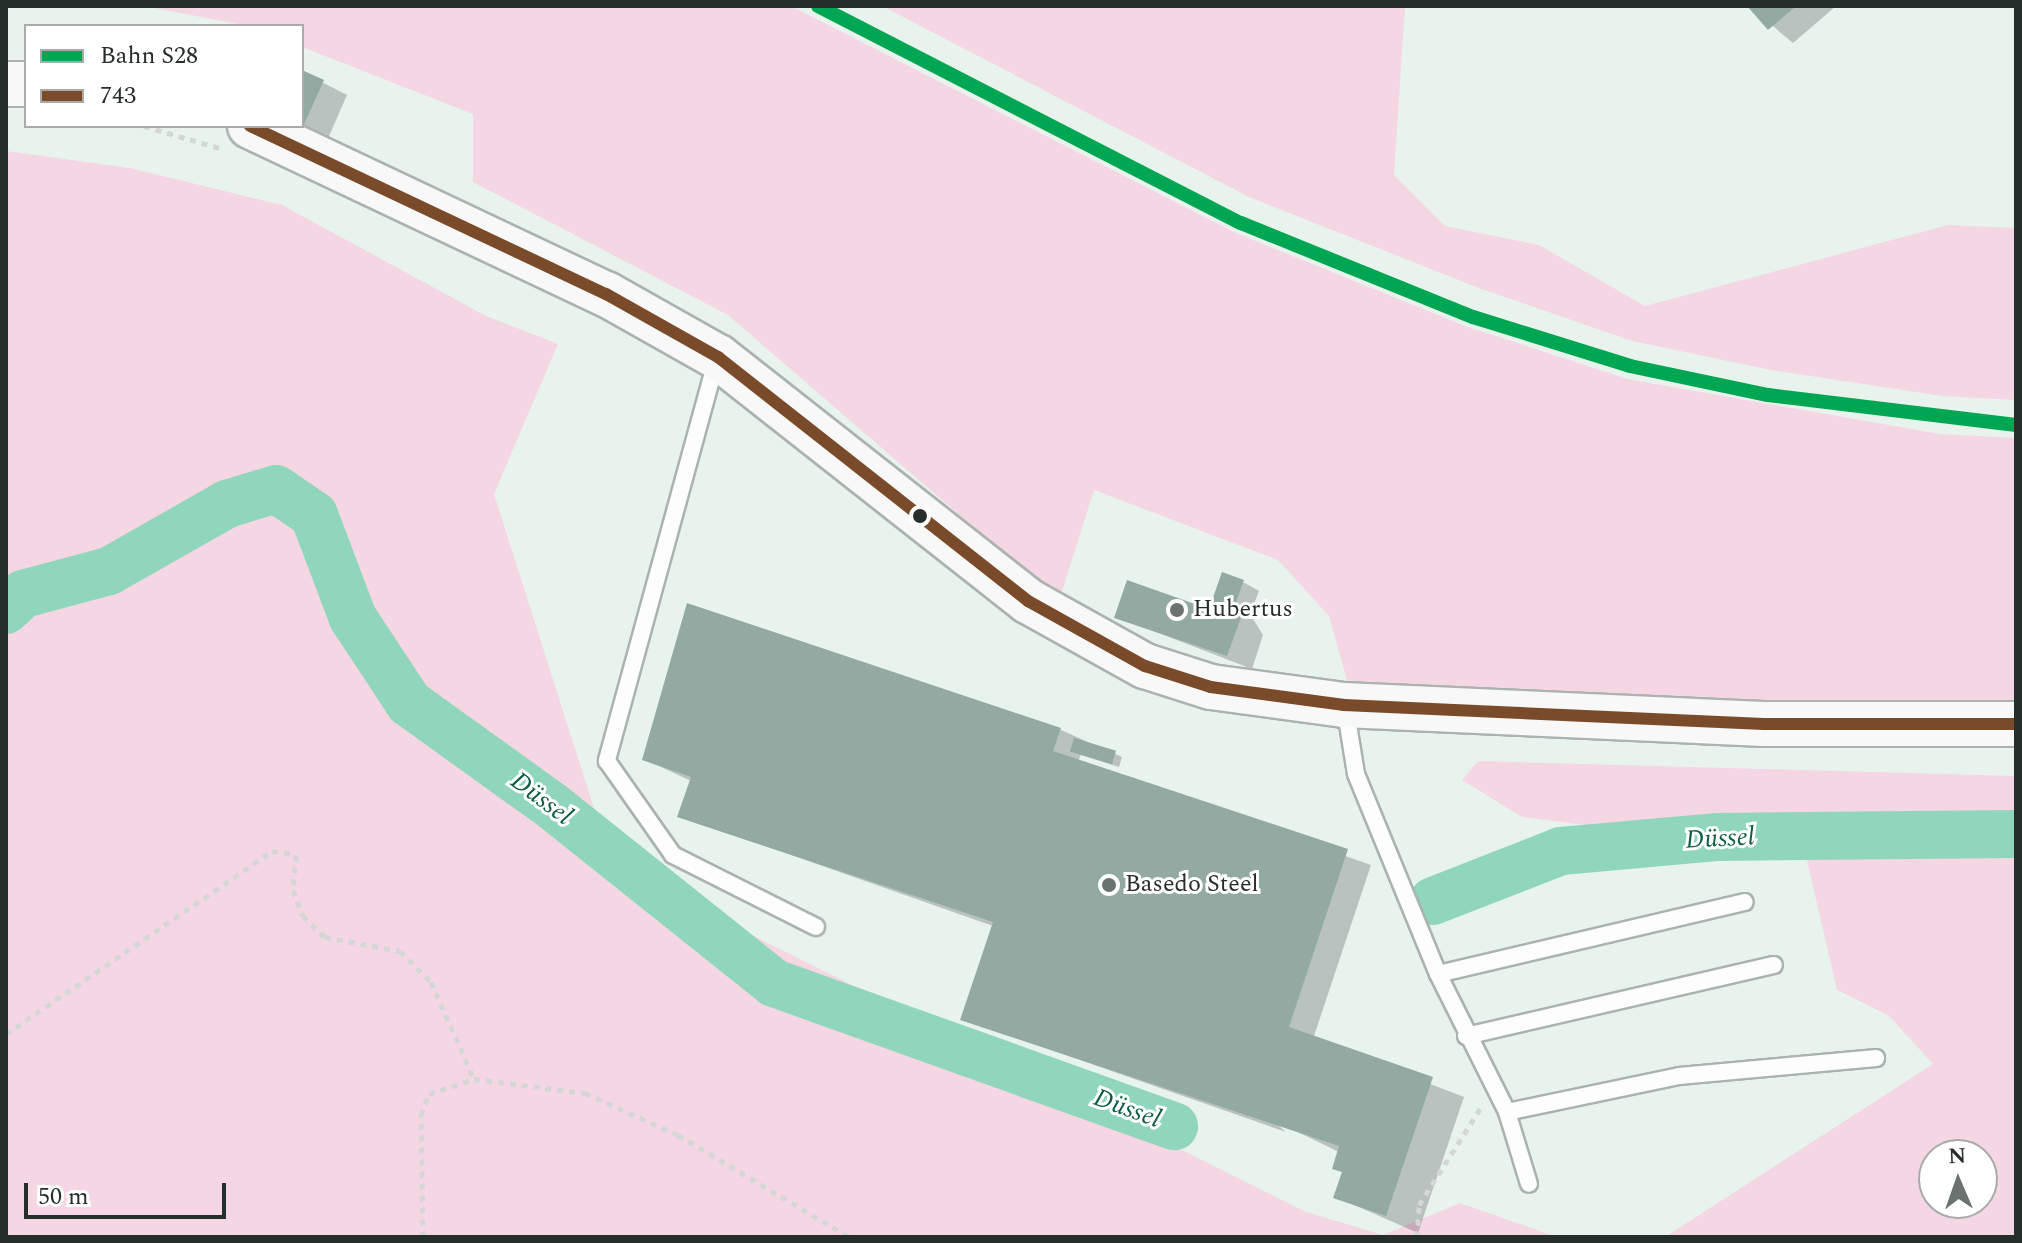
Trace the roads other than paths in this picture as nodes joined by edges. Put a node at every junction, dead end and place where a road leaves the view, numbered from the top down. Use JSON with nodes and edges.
{"nodes":[{"id":1,"x":240,"y":139,"type":"edge"},
{"id":2,"x":718,"y":357,"type":"junction"},
{"id":3,"x":1344,"y":705,"type":"junction"},
{"id":4,"x":2016,"y":724,"type":"edge"},
{"id":5,"x":1745,"y":902,"type":"dead end"},
{"id":6,"x":816,"y":927,"type":"dead end"},
{"id":7,"x":1774,"y":965,"type":"dead end"},
{"id":8,"x":1438,"y":974,"type":"junction"},
{"id":9,"x":1466,"y":1036,"type":"junction"},
{"id":10,"x":1876,"y":1058,"type":"dead end"},
{"id":11,"x":1507,"y":1112,"type":"junction"},
{"id":12,"x":1529,"y":1184,"type":"dead end"}],
"edges":[{"from":1,"to":2,"type":"main road"},
{"from":2,"to":3,"type":"main road"},
{"from":2,"to":6,"type":"lane"},
{"from":3,"to":4,"type":"main road"},
{"from":3,"to":8,"type":"lane"},
{"from":5,"to":8,"type":"lane"},
{"from":7,"to":9,"type":"lane"},
{"from":8,"to":9,"type":"lane"},
{"from":9,"to":11,"type":"lane"},
{"from":10,"to":11,"type":"lane"},
{"from":11,"to":12,"type":"lane"}]}
